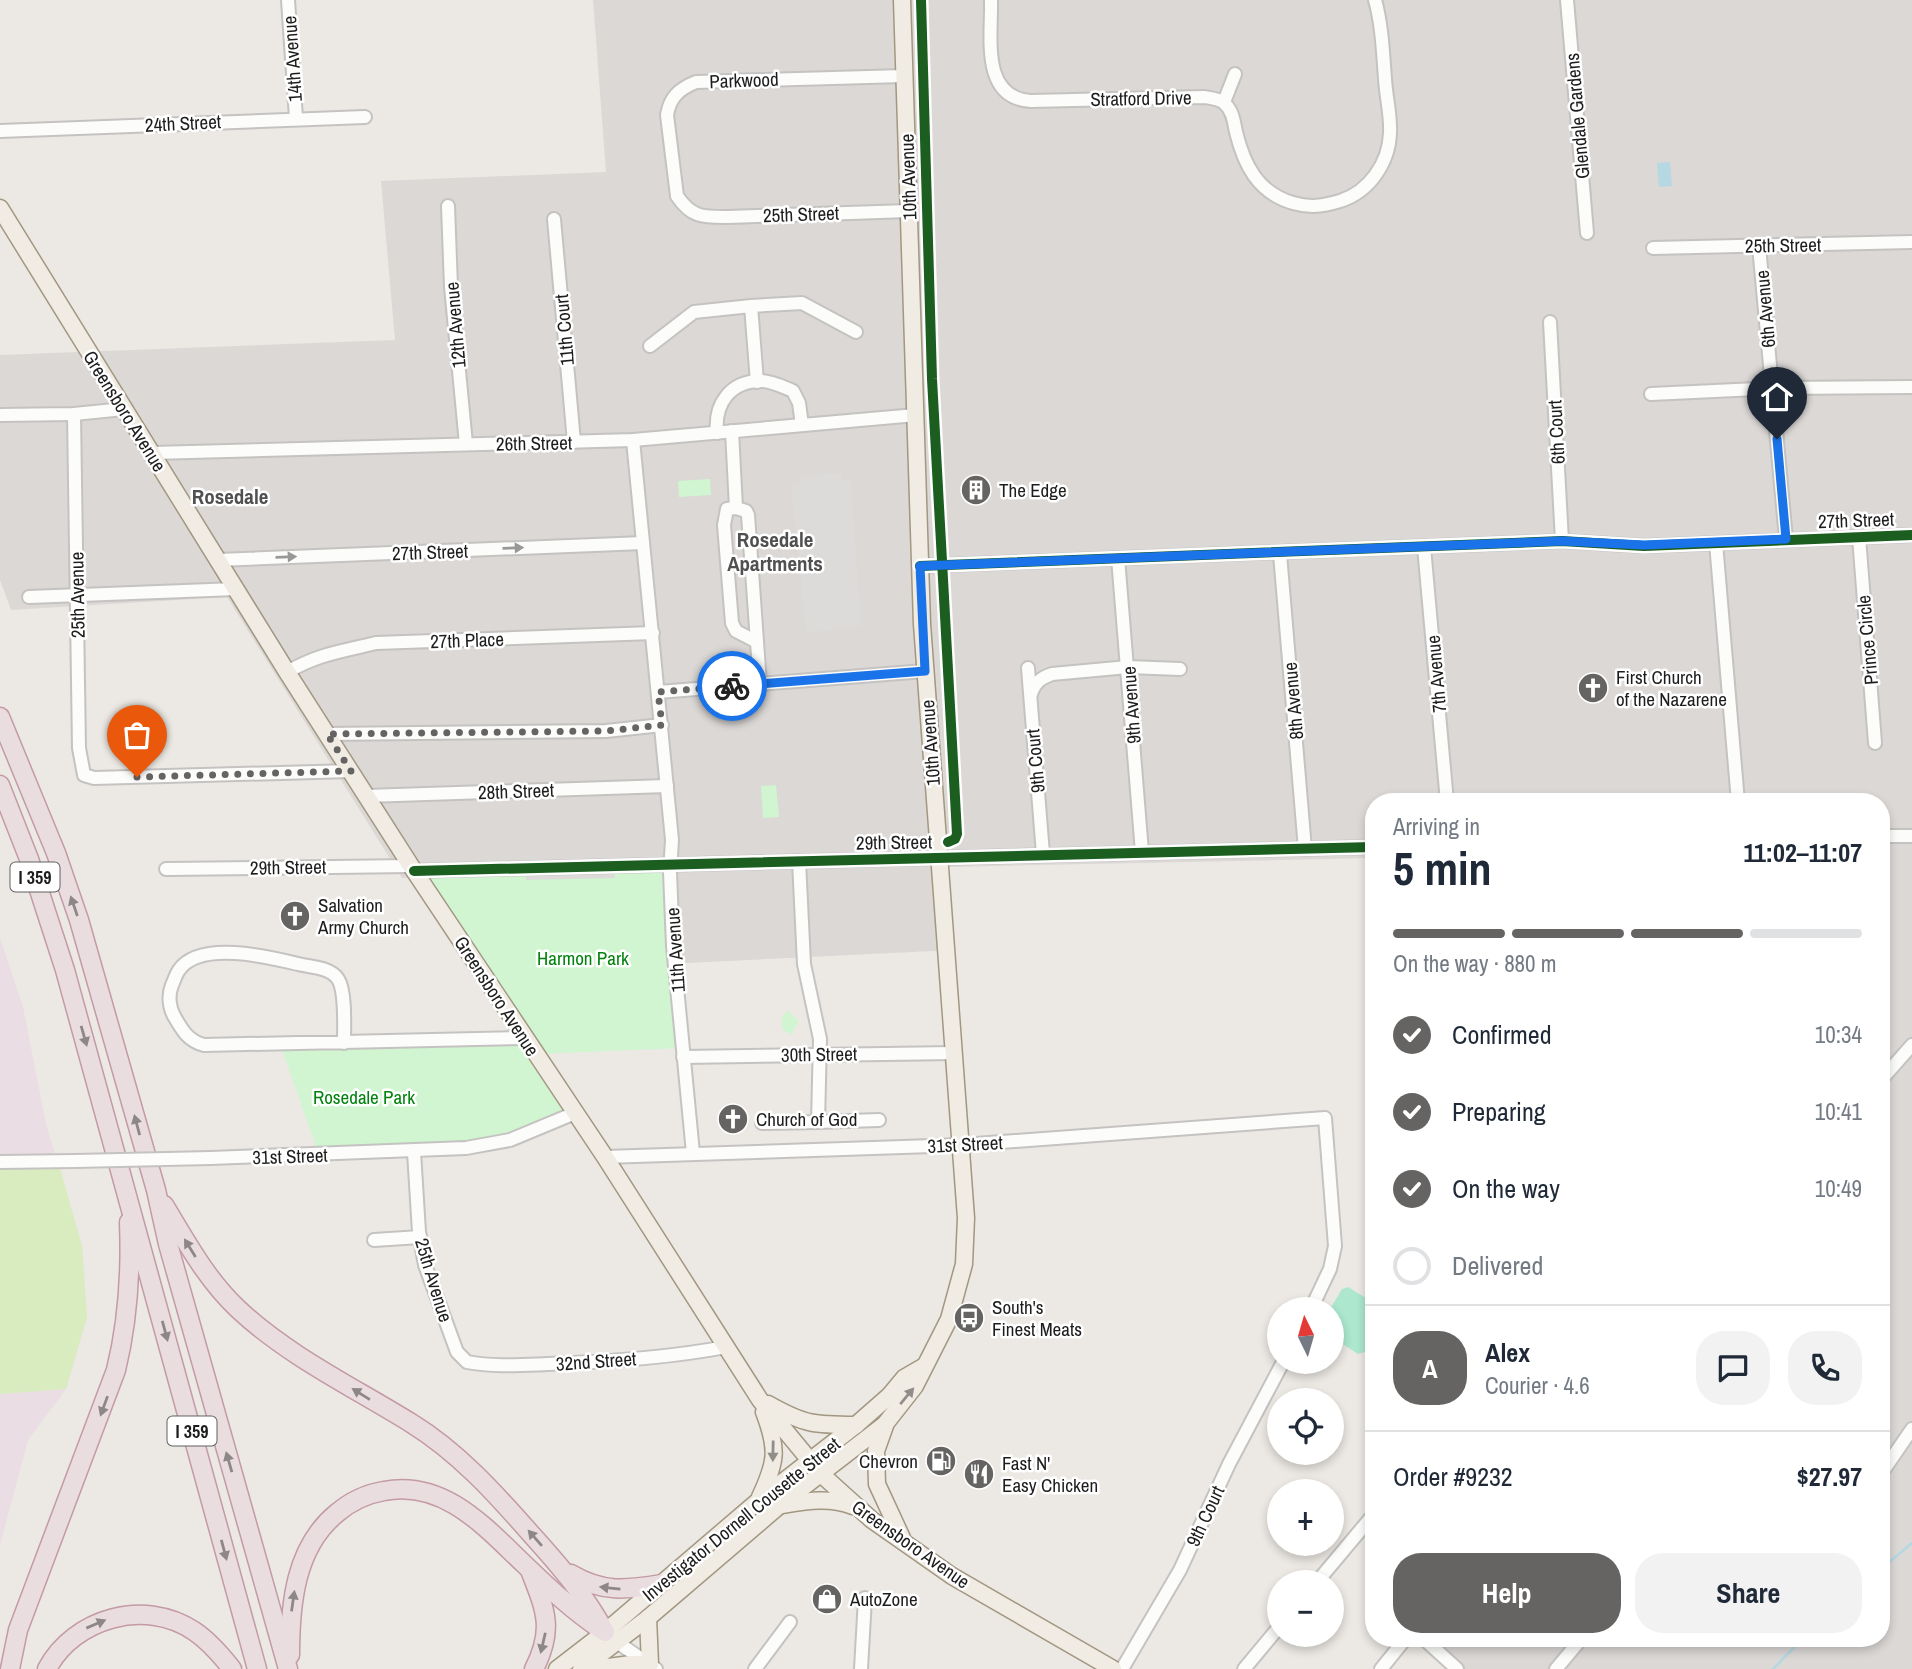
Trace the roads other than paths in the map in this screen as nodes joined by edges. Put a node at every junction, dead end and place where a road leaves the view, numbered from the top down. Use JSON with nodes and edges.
{"nodes":[{"id":1,"x":288,"y":0,"type":"edge"},
{"id":2,"x":902,"y":0,"type":"edge"},
{"id":3,"x":991,"y":0,"type":"edge"},
{"id":4,"x":1375,"y":0,"type":"edge"},
{"id":5,"x":1567,"y":0,"type":"edge"},
{"id":6,"x":1235,"y":74,"type":"dead end"},
{"id":7,"x":904,"y":76,"type":"junction"},
{"id":8,"x":1224,"y":102,"type":"junction"},
{"id":9,"x":365,"y":117,"type":"dead end"},
{"id":10,"x":296,"y":118,"type":"junction"},
{"id":11,"x":0,"y":131,"type":"edge"},
{"id":12,"x":448,"y":206,"type":"dead end"},
{"id":13,"x":909,"y":211,"type":"junction"},
{"id":14,"x":1,"y":213,"type":"edge"},
{"id":15,"x":694,"y":214,"type":"joint"},
{"id":16,"x":554,"y":219,"type":"dead end"},
{"id":17,"x":1587,"y":233,"type":"dead end"},
{"id":18,"x":1912,"y":242,"type":"edge"},
{"id":19,"x":1759,"y":246,"type":"junction"},
{"id":20,"x":1653,"y":248,"type":"dead end"},
{"id":21,"x":751,"y":306,"type":"junction"},
{"id":22,"x":1550,"y":322,"type":"dead end"},
{"id":23,"x":856,"y":332,"type":"dead end"},
{"id":24,"x":650,"y":346,"type":"dead end"},
{"id":25,"x":757,"y":382,"type":"junction"},
{"id":26,"x":1912,"y":387,"type":"edge"},
{"id":27,"x":1773,"y":388,"type":"junction"},
{"id":28,"x":1651,"y":394,"type":"dead end"},
{"id":29,"x":124,"y":409,"type":"junction"},
{"id":30,"x":74,"y":414,"type":"junction"},
{"id":31,"x":0,"y":415,"type":"edge"},
{"id":32,"x":916,"y":415,"type":"junction"},
{"id":33,"x":802,"y":425,"type":"junction"},
{"id":34,"x":733,"y":431,"type":"junction"},
{"id":35,"x":717,"y":433,"type":"junction"},
{"id":36,"x":633,"y":440,"type":"junction"},
{"id":37,"x":574,"y":442,"type":"junction"},
{"id":38,"x":466,"y":444,"type":"junction"},
{"id":39,"x":152,"y":453,"type":"junction"},
{"id":40,"x":736,"y":508,"type":"junction"},
{"id":41,"x":1912,"y":535,"type":"edge"},
{"id":42,"x":1859,"y":537,"type":"junction"},
{"id":43,"x":1786,"y":539,"type":"junction"},
{"id":44,"x":1562,"y":541,"type":"junction"},
{"id":45,"x":643,"y":543,"type":"junction"},
{"id":46,"x":1716,"y":543,"type":"junction"},
{"id":47,"x":1424,"y":547,"type":"junction"},
{"id":48,"x":1280,"y":554,"type":"junction"},
{"id":49,"x":1118,"y":558,"type":"junction"},
{"id":50,"x":218,"y":560,"type":"junction"},
{"id":51,"x":920,"y":566,"type":"junction"},
{"id":52,"x":236,"y":589,"type":"junction"},
{"id":53,"x":76,"y":594,"type":"junction"},
{"id":54,"x":29,"y":597,"type":"dead end"},
{"id":55,"x":653,"y":633,"type":"junction"},
{"id":56,"x":757,"y":642,"type":"junction"},
{"id":57,"x":1128,"y":667,"type":"junction"},
{"id":58,"x":1028,"y":668,"type":"dead end"},
{"id":59,"x":1180,"y":669,"type":"dead end"},
{"id":60,"x":925,"y":671,"type":"junction"},
{"id":61,"x":287,"y":672,"type":"junction"},
{"id":62,"x":760,"y":684,"type":"junction"},
{"id":63,"x":658,"y":692,"type":"junction"},
{"id":64,"x":1030,"y":698,"type":"junction"},
{"id":65,"x":0,"y":718,"type":"edge"},
{"id":66,"x":662,"y":725,"type":"junction"},
{"id":67,"x":327,"y":734,"type":"junction"},
{"id":68,"x":1875,"y":743,"type":"dead end"},
{"id":69,"x":351,"y":771,"type":"junction"},
{"id":70,"x":0,"y":785,"type":"edge"},
{"id":71,"x":667,"y":786,"type":"junction"},
{"id":72,"x":1446,"y":793,"type":"edge"},
{"id":73,"x":1737,"y":793,"type":"edge"},
{"id":74,"x":366,"y":796,"type":"junction"},
{"id":75,"x":1890,"y":836,"type":"edge"},
{"id":76,"x":1912,"y":836,"type":"edge"},
{"id":77,"x":1365,"y":847,"type":"edge"},
{"id":78,"x":1306,"y":849,"type":"junction"},
{"id":79,"x":1142,"y":852,"type":"junction"},
{"id":80,"x":1043,"y":853,"type":"junction"},
{"id":81,"x":939,"y":858,"type":"junction"},
{"id":82,"x":799,"y":862,"type":"junction"},
{"id":83,"x":671,"y":864,"type":"junction"},
{"id":84,"x":412,"y":868,"type":"junction"},
{"id":85,"x":166,"y":869,"type":"dead end"},
{"id":86,"x":525,"y":1038,"type":"junction"},
{"id":87,"x":344,"y":1043,"type":"junction"},
{"id":88,"x":1912,"y":1045,"type":"edge"},
{"id":89,"x":955,"y":1053,"type":"junction"},
{"id":90,"x":820,"y":1054,"type":"junction"},
{"id":91,"x":683,"y":1057,"type":"junction"},
{"id":92,"x":1890,"y":1070,"type":"edge"},
{"id":93,"x":575,"y":1113,"type":"junction"},
{"id":94,"x":879,"y":1120,"type":"dead end"},
{"id":95,"x":818,"y":1122,"type":"junction"},
{"id":96,"x":762,"y":1123,"type":"dead end"},
{"id":97,"x":962,"y":1145,"type":"junction"},
{"id":98,"x":414,"y":1152,"type":"junction"},
{"id":99,"x":693,"y":1153,"type":"junction"},
{"id":100,"x":604,"y":1157,"type":"junction"},
{"id":101,"x":0,"y":1162,"type":"edge"},
{"id":102,"x":156,"y":1190,"type":"junction"},
{"id":103,"x":128,"y":1194,"type":"junction"},
{"id":104,"x":420,"y":1237,"type":"junction"},
{"id":105,"x":374,"y":1240,"type":"dead end"},
{"id":106,"x":1317,"y":1297,"type":"edge"},
{"id":107,"x":726,"y":1347,"type":"junction"},
{"id":108,"x":467,"y":1362,"type":"joint"},
{"id":109,"x":923,"y":1367,"type":"junction"},
{"id":110,"x":1277,"y":1374,"type":"edge"},
{"id":111,"x":760,"y":1400,"type":"junction"},
{"id":112,"x":886,"y":1423,"type":"junction"},
{"id":113,"x":856,"y":1425,"type":"junction"},
{"id":114,"x":1912,"y":1429,"type":"edge"},
{"id":115,"x":809,"y":1461,"type":"junction"},
{"id":116,"x":1890,"y":1461,"type":"edge"},
{"id":117,"x":821,"y":1474,"type":"junction"},
{"id":118,"x":757,"y":1502,"type":"junction"},
{"id":119,"x":780,"y":1505,"type":"junction"},
{"id":120,"x":857,"y":1508,"type":"junction"},
{"id":121,"x":1365,"y":1525,"type":"edge"},
{"id":122,"x":905,"y":1544,"type":"junction"},
{"id":123,"x":562,"y":1569,"type":"junction"},
{"id":124,"x":530,"y":1570,"type":"junction"},
{"id":125,"x":1327,"y":1570,"type":"edge"},
{"id":126,"x":662,"y":1584,"type":"junction"},
{"id":127,"x":865,"y":1598,"type":"dead end"},
{"id":128,"x":648,"y":1618,"type":"junction"},
{"id":129,"x":790,"y":1622,"type":"dead end"},
{"id":130,"x":611,"y":1637,"type":"junction"},
{"id":131,"x":1267,"y":1641,"type":"edge"},
{"id":132,"x":1399,"y":1647,"type":"edge"},
{"id":133,"x":1433,"y":1647,"type":"edge"},
{"id":134,"x":1574,"y":1647,"type":"edge"},
{"id":135,"x":653,"y":1667,"type":"edge"},
{"id":136,"x":10,"y":1669,"type":"edge"},
{"id":137,"x":47,"y":1669,"type":"edge"},
{"id":138,"x":232,"y":1669,"type":"edge"},
{"id":139,"x":257,"y":1669,"type":"edge"},
{"id":140,"x":289,"y":1669,"type":"edge"},
{"id":141,"x":534,"y":1669,"type":"edge"},
{"id":142,"x":557,"y":1669,"type":"edge"},
{"id":143,"x":582,"y":1669,"type":"edge"},
{"id":144,"x":593,"y":1669,"type":"edge"},
{"id":145,"x":755,"y":1669,"type":"edge"},
{"id":146,"x":861,"y":1669,"type":"edge"},
{"id":147,"x":1114,"y":1669,"type":"edge"},
{"id":148,"x":1122,"y":1669,"type":"edge"},
{"id":149,"x":1244,"y":1669,"type":"edge"},
{"id":150,"x":1381,"y":1669,"type":"edge"},
{"id":151,"x":1457,"y":1669,"type":"edge"},
{"id":152,"x":1556,"y":1669,"type":"edge"}],
"edges":[{"from":1,"to":10,"type":"street","name":"14th Avenue"},
{"from":2,"to":7,"type":"main road","name":"10th Avenue"},
{"from":3,"to":8,"type":"street","name":"Stratford Drive"},
{"from":4,"to":8,"type":"street"},
{"from":5,"to":17,"type":"street","name":"Glendale Gardens"},
{"from":6,"to":8,"type":"street"},
{"from":7,"to":13,"type":"main road","name":"10th Avenue"},
{"from":7,"to":15,"type":"street","name":"Parkwood"},
{"from":9,"to":10,"type":"street","name":"24th Street"},
{"from":10,"to":11,"type":"street","name":"24th Street"},
{"from":12,"to":38,"type":"street","name":"12th Avenue"},
{"from":13,"to":15,"type":"street","name":"25th Street"},
{"from":13,"to":32,"type":"main road","name":"10th Avenue"},
{"from":14,"to":29,"type":"main road","name":"Greensboro Avenue"},
{"from":16,"to":37,"type":"street","name":"11th Court"},
{"from":18,"to":19,"type":"street","name":"25th Street"},
{"from":19,"to":20,"type":"street","name":"25th Street"},
{"from":19,"to":27,"type":"street","name":"6th Avenue"},
{"from":21,"to":23,"type":"street"},
{"from":21,"to":24,"type":"street"},
{"from":21,"to":25,"type":"street"},
{"from":22,"to":44,"type":"street","name":"6th Court"},
{"from":25,"to":33,"type":"street"},
{"from":25,"to":35,"type":"street"},
{"from":26,"to":27,"type":"street"},
{"from":27,"to":28,"type":"street"},
{"from":27,"to":43,"type":"street","name":"6th Avenue"},
{"from":29,"to":30,"type":"street"},
{"from":29,"to":39,"type":"main road","name":"Greensboro Avenue"},
{"from":30,"to":31,"type":"street"},
{"from":30,"to":53,"type":"street","name":"25th Avenue"},
{"from":32,"to":33,"type":"street","name":"26th Street"},
{"from":32,"to":51,"type":"main road","name":"10th Avenue"},
{"from":33,"to":34,"type":"street","name":"26th Street"},
{"from":34,"to":35,"type":"street","name":"26th Street"},
{"from":34,"to":40,"type":"street"},
{"from":35,"to":36,"type":"street","name":"26th Street"},
{"from":36,"to":37,"type":"street","name":"26th Street"},
{"from":36,"to":45,"type":"street"},
{"from":37,"to":38,"type":"street","name":"26th Street"},
{"from":38,"to":39,"type":"street","name":"26th Street"},
{"from":39,"to":50,"type":"main road","name":"Greensboro Avenue"},
{"from":40,"to":56,"type":"street"},
{"from":40,"to":56,"type":"street"},
{"from":41,"to":42,"type":"street","name":"27th Street"},
{"from":42,"to":43,"type":"street","name":"27th Street"},
{"from":42,"to":68,"type":"street","name":"Prince Circle"},
{"from":43,"to":46,"type":"street","name":"27th Street"},
{"from":44,"to":46,"type":"street","name":"27th Street"},
{"from":44,"to":47,"type":"street","name":"27th Street"},
{"from":50,"to":45,"type":"street","name":"27th Street","one_way":true},
{"from":45,"to":55,"type":"street"},
{"from":46,"to":73,"type":"street"},
{"from":47,"to":48,"type":"street","name":"27th Street"},
{"from":47,"to":72,"type":"street","name":"7th Avenue"},
{"from":48,"to":49,"type":"street","name":"27th Street"},
{"from":48,"to":78,"type":"street","name":"8th Avenue"},
{"from":49,"to":51,"type":"street","name":"27th Street"},
{"from":49,"to":57,"type":"street","name":"9th Avenue"},
{"from":50,"to":52,"type":"main road","name":"Greensboro Avenue"},
{"from":51,"to":60,"type":"main road","name":"10th Avenue"},
{"from":52,"to":53,"type":"street"},
{"from":52,"to":61,"type":"main road","name":"Greensboro Avenue"},
{"from":53,"to":54,"type":"street"},
{"from":53,"to":69,"type":"street","name":"25th Avenue"},
{"from":55,"to":61,"type":"street","name":"27th Place"},
{"from":55,"to":63,"type":"street"},
{"from":56,"to":62,"type":"street"},
{"from":57,"to":59,"type":"street"},
{"from":57,"to":64,"type":"street"},
{"from":57,"to":79,"type":"street","name":"9th Avenue"},
{"from":58,"to":64,"type":"street","name":"9th Court"},
{"from":60,"to":62,"type":"street"},
{"from":60,"to":81,"type":"main road","name":"10th Avenue"},
{"from":61,"to":67,"type":"main road","name":"Greensboro Avenue"},
{"from":62,"to":63,"type":"street"},
{"from":63,"to":66,"type":"street"},
{"from":64,"to":80,"type":"street","name":"9th Court"},
{"from":102,"to":65,"type":"highway","number":"I 359","one_way":true},
{"from":66,"to":67,"type":"street"},
{"from":66,"to":71,"type":"street","name":"11th Avenue"},
{"from":67,"to":69,"type":"main road","name":"Greensboro Avenue"},
{"from":69,"to":74,"type":"main road","name":"Greensboro Avenue"},
{"from":70,"to":103,"type":"highway","number":"I 359","one_way":true},
{"from":71,"to":74,"type":"street","name":"28th Street"},
{"from":71,"to":83,"type":"street","name":"11th Avenue"},
{"from":74,"to":84,"type":"main road","name":"Greensboro Avenue"},
{"from":75,"to":76,"type":"street"},
{"from":77,"to":78,"type":"street","name":"29th Street"},
{"from":78,"to":79,"type":"street","name":"29th Street"},
{"from":79,"to":80,"type":"street","name":"29th Street"},
{"from":80,"to":81,"type":"street","name":"29th Street"},
{"from":81,"to":82,"type":"street","name":"29th Street"},
{"from":81,"to":89,"type":"main road","name":"10th Avenue"},
{"from":82,"to":83,"type":"street","name":"29th Street"},
{"from":82,"to":90,"type":"street"},
{"from":83,"to":84,"type":"street","name":"29th Street"},
{"from":83,"to":91,"type":"street","name":"11th Avenue"},
{"from":84,"to":85,"type":"street","name":"29th Street"},
{"from":84,"to":86,"type":"main road","name":"Greensboro Avenue"},
{"from":86,"to":87,"type":"street"},
{"from":86,"to":93,"type":"main road","name":"Greensboro Avenue"},
{"from":87,"to":87,"type":"street"},
{"from":88,"to":92,"type":"street"},
{"from":89,"to":90,"type":"street","name":"30th Street"},
{"from":89,"to":97,"type":"main road","name":"10th Avenue"},
{"from":90,"to":91,"type":"street","name":"30th Street"},
{"from":90,"to":95,"type":"street"},
{"from":91,"to":99,"type":"street","name":"11th Avenue"},
{"from":93,"to":98,"type":"street","name":"31st Street"},
{"from":93,"to":100,"type":"main road","name":"Greensboro Avenue"},
{"from":94,"to":95,"type":"street"},
{"from":95,"to":96,"type":"street"},
{"from":97,"to":99,"type":"street","name":"31st Street"},
{"from":97,"to":106,"type":"street","name":"31st Street"},
{"from":97,"to":109,"type":"main road","name":"10th Avenue"},
{"from":98,"to":101,"type":"street","name":"31st Street","bridge":true},
{"from":98,"to":104,"type":"street","name":"25th Avenue"},
{"from":99,"to":100,"type":"street","name":"31st Street"},
{"from":100,"to":107,"type":"main road","name":"Greensboro Avenue"},
{"from":123,"to":102,"type":"highway","one_way":true},
{"from":140,"to":102,"type":"highway","number":"I 359","one_way":true},
{"from":103,"to":136,"type":"highway","one_way":true},
{"from":103,"to":139,"type":"highway","number":"I 359","one_way":true},
{"from":104,"to":105,"type":"street"},
{"from":104,"to":108,"type":"street","name":"25th Avenue"},
{"from":107,"to":108,"type":"street","name":"32nd Street"},
{"from":107,"to":111,"type":"main road","name":"Greensboro Avenue"},
{"from":112,"to":109,"type":"main road","name":"10th Avenue","one_way":true},
{"from":109,"to":113,"type":"main road","name":"Investigator Dornell Cousette Street"},
{"from":110,"to":148,"type":"street","name":"9th Court"},
{"from":111,"to":113,"type":"main road"},
{"from":111,"to":115,"type":"main road","name":"Greensboro Avenue"},
{"from":111,"to":118,"type":"main road","one_way":true},
{"from":112,"to":117,"type":"main road","name":"Investigator Dornell Cousette Street"},
{"from":112,"to":122,"type":"main road"},
{"from":113,"to":115,"type":"main road","name":"Investigator Dornell Cousette Street"},
{"from":114,"to":116,"type":"street"},
{"from":115,"to":117,"type":"main road","name":"Greensboro Avenue"},
{"from":115,"to":118,"type":"main road","name":"Investigator Dornell Cousette Street"},
{"from":117,"to":119,"type":"main road","name":"Investigator Dornell Cousette Street"},
{"from":117,"to":120,"type":"main road","name":"Greensboro Avenue"},
{"from":118,"to":126,"type":"main road","name":"Investigator Dornell Cousette Street"},
{"from":119,"to":120,"type":"main road"},
{"from":119,"to":128,"type":"main road","name":"Investigator Dornell Cousette Street"},
{"from":120,"to":122,"type":"main road","name":"Greensboro Avenue"},
{"from":121,"to":125,"type":"street"},
{"from":122,"to":147,"type":"main road","name":"Greensboro Avenue"},
{"from":126,"to":123,"type":"highway","one_way":true},
{"from":123,"to":130,"type":"highway"},
{"from":124,"to":130,"type":"highway"},
{"from":140,"to":124,"type":"highway","one_way":true},
{"from":124,"to":141,"type":"highway","one_way":true},
{"from":126,"to":130,"type":"main road","name":"Investigator Dornell Cousette Street"},
{"from":127,"to":146,"type":"street"},
{"from":128,"to":130,"type":"main road","name":"Investigator Dornell Cousette Street"},
{"from":128,"to":135,"type":"main road"},
{"from":129,"to":145,"type":"street"},
{"from":130,"to":135,"type":"street"},
{"from":130,"to":142,"type":"main road","name":"Investigator Dornell Cousette Street"},
{"from":130,"to":143,"type":"main road","name":"Investigator Dornell Cousette Street"},
{"from":131,"to":149,"type":"street"},
{"from":132,"to":150,"type":"street"},
{"from":133,"to":151,"type":"street"},
{"from":134,"to":152,"type":"street"},
{"from":135,"to":144,"type":"main road"},
{"from":137,"to":138,"type":"highway","one_way":true}]}
